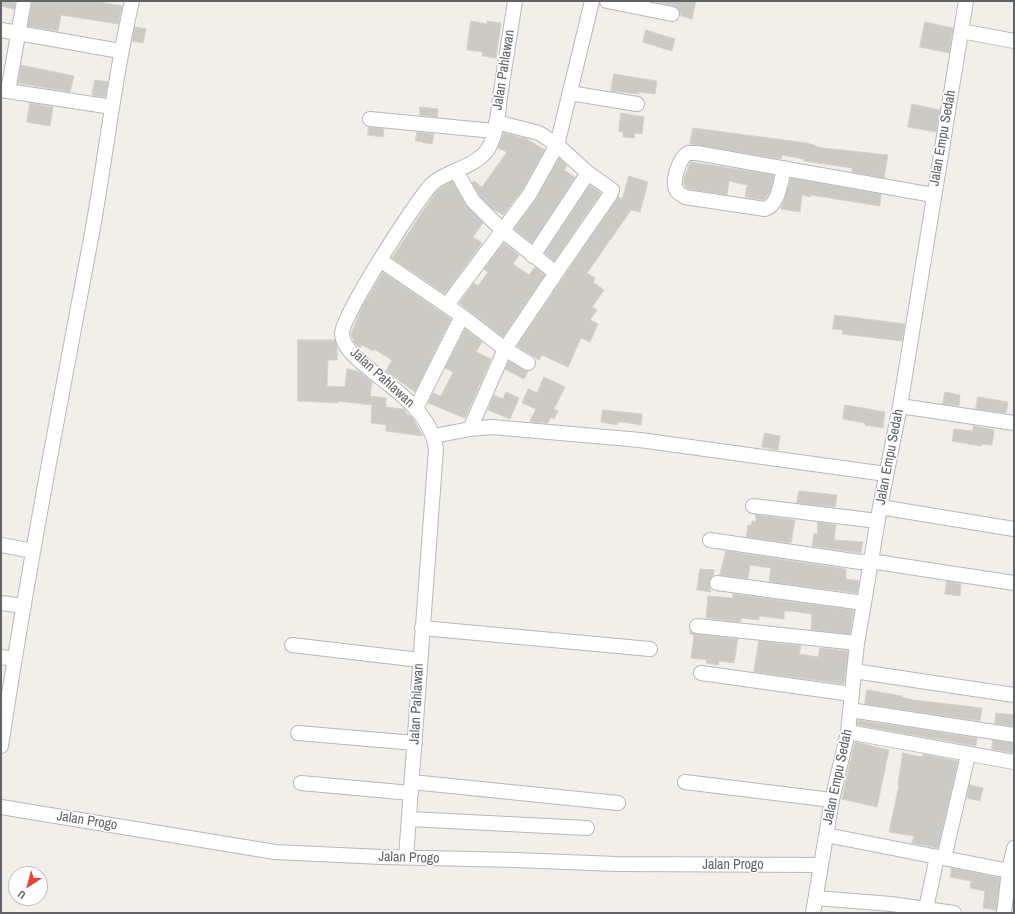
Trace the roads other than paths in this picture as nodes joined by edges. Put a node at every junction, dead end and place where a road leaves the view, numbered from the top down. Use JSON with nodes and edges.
{"nodes":[{"id":1,"x":24,"y":1,"type":"edge"},
{"id":2,"x":130,"y":1,"type":"edge"},
{"id":3,"x":515,"y":1,"type":"edge"},
{"id":4,"x":592,"y":1,"type":"edge"},
{"id":5,"x":607,"y":1,"type":"edge"},
{"id":6,"x":966,"y":1,"type":"edge"},
{"id":7,"x":672,"y":14,"type":"dead end"},
{"id":8,"x":1,"y":30,"type":"edge"},
{"id":9,"x":961,"y":30,"type":"junction"},
{"id":10,"x":18,"y":32,"type":"junction"},
{"id":11,"x":1014,"y":41,"type":"edge"},
{"id":12,"x":120,"y":51,"type":"junction"},
{"id":13,"x":4,"y":90,"type":"edge"},
{"id":14,"x":570,"y":93,"type":"junction"},
{"id":15,"x":637,"y":104,"type":"dead end"},
{"id":16,"x":112,"y":107,"type":"junction"},
{"id":17,"x":370,"y":119,"type":"dead end"},
{"id":18,"x":495,"y":127,"type":"junction"},
{"id":19,"x":557,"y":145,"type":"junction"},
{"id":20,"x":784,"y":168,"type":"junction"},
{"id":21,"x":456,"y":171,"type":"junction"},
{"id":22,"x":588,"y":173,"type":"junction"},
{"id":23,"x":933,"y":195,"type":"junction"},
{"id":24,"x":503,"y":231,"type":"junction"},
{"id":25,"x":532,"y":256,"type":"junction"},
{"id":26,"x":380,"y":260,"type":"junction"},
{"id":27,"x":556,"y":273,"type":"junction"},
{"id":28,"x":447,"y":305,"type":"junction"},
{"id":29,"x":462,"y":316,"type":"junction"},
{"id":30,"x":505,"y":349,"type":"junction"},
{"id":31,"x":528,"y":364,"type":"dead end"},
{"id":32,"x":900,"y":406,"type":"junction"},
{"id":33,"x":416,"y":408,"type":"junction"},
{"id":34,"x":1014,"y":423,"type":"edge"},
{"id":35,"x":470,"y":429,"type":"junction"},
{"id":36,"x":434,"y":436,"type":"junction"},
{"id":37,"x":886,"y":474,"type":"junction"},
{"id":38,"x":752,"y":506,"type":"dead end"},
{"id":39,"x":880,"y":507,"type":"junction"},
{"id":40,"x":878,"y":522,"type":"junction"},
{"id":41,"x":1014,"y":529,"type":"edge"},
{"id":42,"x":710,"y":540,"type":"dead end"},
{"id":43,"x":1,"y":545,"type":"edge"},
{"id":44,"x":33,"y":551,"type":"junction"},
{"id":45,"x":870,"y":561,"type":"junction"},
{"id":46,"x":717,"y":583,"type":"dead end"},
{"id":47,"x":1014,"y":583,"type":"edge"},
{"id":48,"x":1,"y":603,"type":"edge"},
{"id":49,"x":864,"y":603,"type":"junction"},
{"id":50,"x":24,"y":606,"type":"junction"},
{"id":51,"x":697,"y":626,"type":"dead end"},
{"id":52,"x":422,"y":628,"type":"junction"},
{"id":53,"x":857,"y":643,"type":"junction"},
{"id":54,"x":292,"y":645,"type":"dead end"},
{"id":55,"x":650,"y":650,"type":"dead end"},
{"id":56,"x":8,"y":658,"type":"edge"},
{"id":57,"x":420,"y":660,"type":"junction"},
{"id":58,"x":854,"y":671,"type":"junction"},
{"id":59,"x":701,"y":673,"type":"dead end"},
{"id":60,"x":851,"y":694,"type":"junction"},
{"id":61,"x":1014,"y":695,"type":"edge"},
{"id":62,"x":850,"y":710,"type":"junction"},
{"id":63,"x":848,"y":732,"type":"junction"},
{"id":64,"x":298,"y":733,"type":"dead end"},
{"id":65,"x":1014,"y":735,"type":"edge"},
{"id":66,"x":415,"y":743,"type":"junction"},
{"id":67,"x":1,"y":746,"type":"edge"},
{"id":68,"x":968,"y":755,"type":"junction"},
{"id":69,"x":1014,"y":762,"type":"edge"},
{"id":70,"x":685,"y":782,"type":"dead end"},
{"id":71,"x":301,"y":783,"type":"dead end"},
{"id":72,"x":411,"y":788,"type":"junction"},
{"id":73,"x":832,"y":800,"type":"junction"},
{"id":74,"x":618,"y":802,"type":"dead end"},
{"id":75,"x":1,"y":807,"type":"edge"},
{"id":76,"x":409,"y":818,"type":"junction"},
{"id":77,"x":587,"y":828,"type":"dead end"},
{"id":78,"x":826,"y":835,"type":"junction"},
{"id":79,"x":1014,"y":848,"type":"edge"},
{"id":80,"x":406,"y":857,"type":"junction"},
{"id":81,"x":940,"y":857,"type":"junction"},
{"id":82,"x":820,"y":865,"type":"junction"},
{"id":83,"x":1011,"y":871,"type":"edge"},
{"id":84,"x":816,"y":898,"type":"junction"},
{"id":85,"x":926,"y":911,"type":"edge"},
{"id":86,"x":813,"y":913,"type":"edge"},
{"id":87,"x":954,"y":913,"type":"edge"},
{"id":88,"x":1004,"y":913,"type":"edge"}],
"edges":[{"from":1,"to":10,"type":"street"},
{"from":2,"to":12,"type":"street"},
{"from":3,"to":18,"type":"street","name":"Jalan Pahlawan"},
{"from":4,"to":14,"type":"street"},
{"from":5,"to":7,"type":"street"},
{"from":6,"to":9,"type":"street","name":"Jalan Empu Sedah"},
{"from":8,"to":10,"type":"street"},
{"from":9,"to":11,"type":"street"},
{"from":9,"to":23,"type":"street","name":"Jalan Empu Sedah"},
{"from":10,"to":12,"type":"street"},
{"from":10,"to":13,"type":"street"},
{"from":12,"to":16,"type":"street"},
{"from":13,"to":16,"type":"street"},
{"from":14,"to":15,"type":"street"},
{"from":14,"to":19,"type":"street"},
{"from":16,"to":44,"type":"street"},
{"from":17,"to":18,"type":"street"},
{"from":18,"to":19,"type":"street"},
{"from":18,"to":21,"type":"street","name":"Jalan Pahlawan"},
{"from":19,"to":22,"type":"street"},
{"from":19,"to":24,"type":"street"},
{"from":20,"to":20,"type":"street"},
{"from":20,"to":23,"type":"street"},
{"from":21,"to":24,"type":"street"},
{"from":21,"to":26,"type":"street","name":"Jalan Pahlawan"},
{"from":22,"to":25,"type":"street"},
{"from":22,"to":27,"type":"street"},
{"from":23,"to":32,"type":"street","name":"Jalan Empu Sedah"},
{"from":24,"to":25,"type":"street"},
{"from":24,"to":28,"type":"street"},
{"from":25,"to":27,"type":"street"},
{"from":26,"to":28,"type":"street"},
{"from":26,"to":33,"type":"street","name":"Jalan Pahlawan"},
{"from":27,"to":30,"type":"street"},
{"from":28,"to":29,"type":"street"},
{"from":29,"to":30,"type":"street"},
{"from":29,"to":33,"type":"street"},
{"from":30,"to":31,"type":"street"},
{"from":30,"to":35,"type":"street"},
{"from":32,"to":34,"type":"street"},
{"from":32,"to":37,"type":"street","name":"Jalan Empu Sedah"},
{"from":33,"to":36,"type":"street","name":"Jalan Pahlawan"},
{"from":35,"to":36,"type":"street"},
{"from":35,"to":37,"type":"street"},
{"from":36,"to":52,"type":"street","name":"Jalan Pahlawan"},
{"from":37,"to":39,"type":"street","name":"Jalan Empu Sedah"},
{"from":38,"to":40,"type":"street"},
{"from":39,"to":40,"type":"street","name":"Jalan Empu Sedah"},
{"from":39,"to":41,"type":"street"},
{"from":40,"to":45,"type":"street","name":"Jalan Empu Sedah"},
{"from":42,"to":45,"type":"street"},
{"from":43,"to":44,"type":"street"},
{"from":44,"to":50,"type":"street"},
{"from":45,"to":47,"type":"street"},
{"from":45,"to":49,"type":"street","name":"Jalan Empu Sedah"},
{"from":46,"to":49,"type":"street"},
{"from":48,"to":50,"type":"street"},
{"from":49,"to":53,"type":"street","name":"Jalan Empu Sedah"},
{"from":50,"to":56,"type":"street"},
{"from":51,"to":53,"type":"street"},
{"from":52,"to":55,"type":"street"},
{"from":52,"to":57,"type":"street","name":"Jalan Pahlawan"},
{"from":53,"to":58,"type":"street","name":"Jalan Empu Sedah"},
{"from":54,"to":57,"type":"street"},
{"from":56,"to":67,"type":"street"},
{"from":57,"to":66,"type":"street","name":"Jalan Pahlawan"},
{"from":58,"to":60,"type":"street","name":"Jalan Empu Sedah"},
{"from":58,"to":61,"type":"street"},
{"from":59,"to":60,"type":"street"},
{"from":60,"to":62,"type":"street","name":"Jalan Empu Sedah"},
{"from":62,"to":63,"type":"street","name":"Jalan Empu Sedah"},
{"from":62,"to":65,"type":"street"},
{"from":63,"to":68,"type":"street"},
{"from":63,"to":73,"type":"street","name":"Jalan Empu Sedah"},
{"from":64,"to":66,"type":"street"},
{"from":66,"to":72,"type":"street","name":"Jalan Pahlawan"},
{"from":68,"to":69,"type":"street"},
{"from":68,"to":81,"type":"street"},
{"from":70,"to":73,"type":"street"},
{"from":71,"to":72,"type":"street"},
{"from":72,"to":74,"type":"street"},
{"from":72,"to":76,"type":"street","name":"Jalan Pahlawan"},
{"from":73,"to":78,"type":"street","name":"Jalan Empu Sedah"},
{"from":75,"to":80,"type":"street","name":"Jalan Progo"},
{"from":76,"to":77,"type":"street"},
{"from":76,"to":80,"type":"street","name":"Jalan Pahlawan"},
{"from":78,"to":81,"type":"street"},
{"from":78,"to":82,"type":"street","name":"Jalan Empu Sedah"},
{"from":79,"to":83,"type":"street"},
{"from":80,"to":82,"type":"street","name":"Jalan Progo"},
{"from":81,"to":83,"type":"street"},
{"from":81,"to":85,"type":"street"},
{"from":82,"to":84,"type":"street","name":"Jalan Empu Sedah"},
{"from":83,"to":88,"type":"street"},
{"from":84,"to":85,"type":"street"},
{"from":84,"to":86,"type":"street","name":"Jalan Empu Sedah"},
{"from":85,"to":87,"type":"street"}]}
